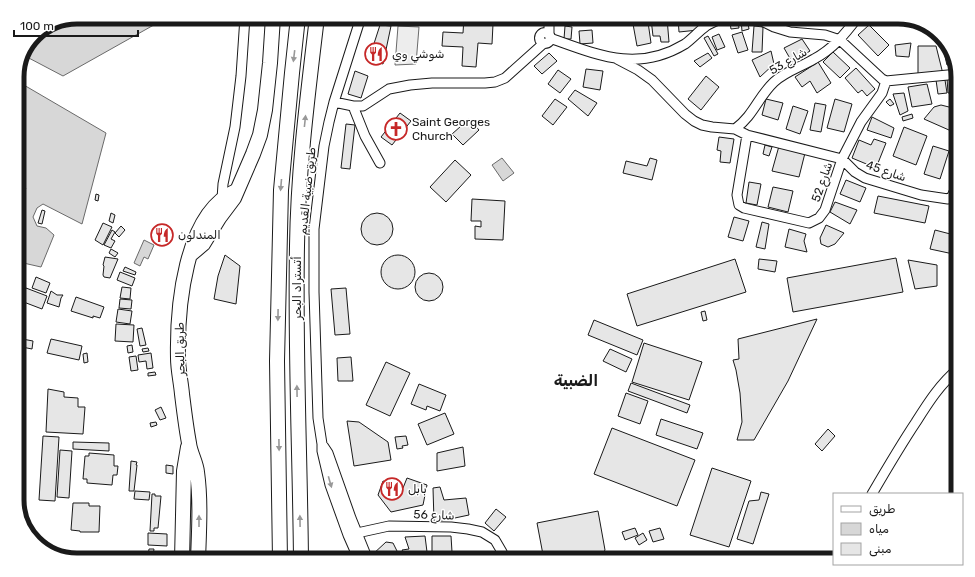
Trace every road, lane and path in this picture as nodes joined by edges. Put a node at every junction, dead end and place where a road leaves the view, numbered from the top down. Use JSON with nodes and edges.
{"nodes":[{"id":1,"x":245,"y":24,"type":"edge"},
{"id":2,"x":272,"y":24,"type":"edge"},
{"id":3,"x":297,"y":24,"type":"edge"},
{"id":4,"x":316,"y":24,"type":"edge"},
{"id":5,"x":359,"y":24,"type":"edge"},
{"id":6,"x":547,"y":24,"type":"edge"},
{"id":7,"x":710,"y":24,"type":"edge"},
{"id":8,"x":768,"y":24,"type":"edge"},
{"id":9,"x":853,"y":24,"type":"edge"},
{"id":10,"x":545,"y":38,"type":"junction"},
{"id":11,"x":840,"y":40,"type":"junction"},
{"id":12,"x":617,"y":59,"type":"junction"},
{"id":13,"x":951,"y":75,"type":"edge"},
{"id":14,"x":886,"y":81,"type":"junction"},
{"id":15,"x":334,"y":102,"type":"junction"},
{"id":16,"x":353,"y":106,"type":"junction"},
{"id":17,"x":735,"y":129,"type":"junction"},
{"id":18,"x":747,"y":134,"type":"junction"},
{"id":19,"x":842,"y":159,"type":"junction"},
{"id":20,"x":380,"y":163,"type":"dead end"},
{"id":21,"x":951,"y":197,"type":"edge"},
{"id":22,"x":225,"y":202,"type":"junction"},
{"id":23,"x":951,"y":375,"type":"edge"},
{"id":24,"x":189,"y":444,"type":"junction"},
{"id":25,"x":184,"y":490,"type":"junction"},
{"id":26,"x":199,"y":490,"type":"junction"},
{"id":27,"x":873,"y":493,"type":"edge"},
{"id":28,"x":352,"y":533,"type":"junction"},
{"id":29,"x":182,"y":553,"type":"edge"},
{"id":30,"x":198,"y":553,"type":"edge"},
{"id":31,"x":280,"y":553,"type":"edge"},
{"id":32,"x":300,"y":553,"type":"edge"},
{"id":33,"x":357,"y":553,"type":"edge"},
{"id":34,"x":364,"y":553,"type":"edge"},
{"id":35,"x":502,"y":553,"type":"edge"}],
"edges":[{"from":1,"to":22,"type":"street"},
{"from":2,"to":22,"type":"highway"},
{"from":3,"to":31,"type":"highway","name":"أتستراد البحر","one_way":true},
{"from":32,"to":4,"type":"highway","name":"أتستراد البحر","one_way":true},
{"from":5,"to":15,"type":"street","name":"طريق ضبية القديم"},
{"from":6,"to":10,"type":"street"},
{"from":7,"to":12,"type":"street"},
{"from":8,"to":11,"type":"street"},
{"from":9,"to":11,"type":"street","name":"شارع 53"},
{"from":10,"to":12,"type":"street"},
{"from":10,"to":16,"type":"street"},
{"from":11,"to":14,"type":"street"},
{"from":11,"to":17,"type":"street","name":"شارع 53"},
{"from":12,"to":17,"type":"street","name":"شارع 45"},
{"from":13,"to":14,"type":"street"},
{"from":14,"to":19,"type":"street","name":"شارع 52"},
{"from":15,"to":16,"type":"street"},
{"from":15,"to":28,"type":"street","name":"طريق ضبية القديم"},
{"from":16,"to":20,"type":"street"},
{"from":17,"to":18,"type":"street","name":"شارع 45"},
{"from":18,"to":19,"type":"street","name":"شارع 45"},
{"from":18,"to":19,"type":"street","name":"شارع 52"},
{"from":19,"to":21,"type":"street","name":"شارع 45"},
{"from":22,"to":24,"type":"highway","name":"طريق البحر"},
{"from":23,"to":27,"type":"street"},
{"from":24,"to":25,"type":"highway","name":"طريق البحر"},
{"from":24,"to":26,"type":"highway","name":"طريق البحر"},
{"from":25,"to":26,"type":"highway"},
{"from":25,"to":29,"type":"highway","name":"طريق البحر"},
{"from":30,"to":26,"type":"highway","name":"طريق البحر","one_way":true},
{"from":28,"to":33,"type":"street","name":"طريق ضبية القديم"},
{"from":28,"to":34,"type":"street","name":"طريق ضبية القديم"},
{"from":28,"to":35,"type":"street","name":"شارع 56"}]}
